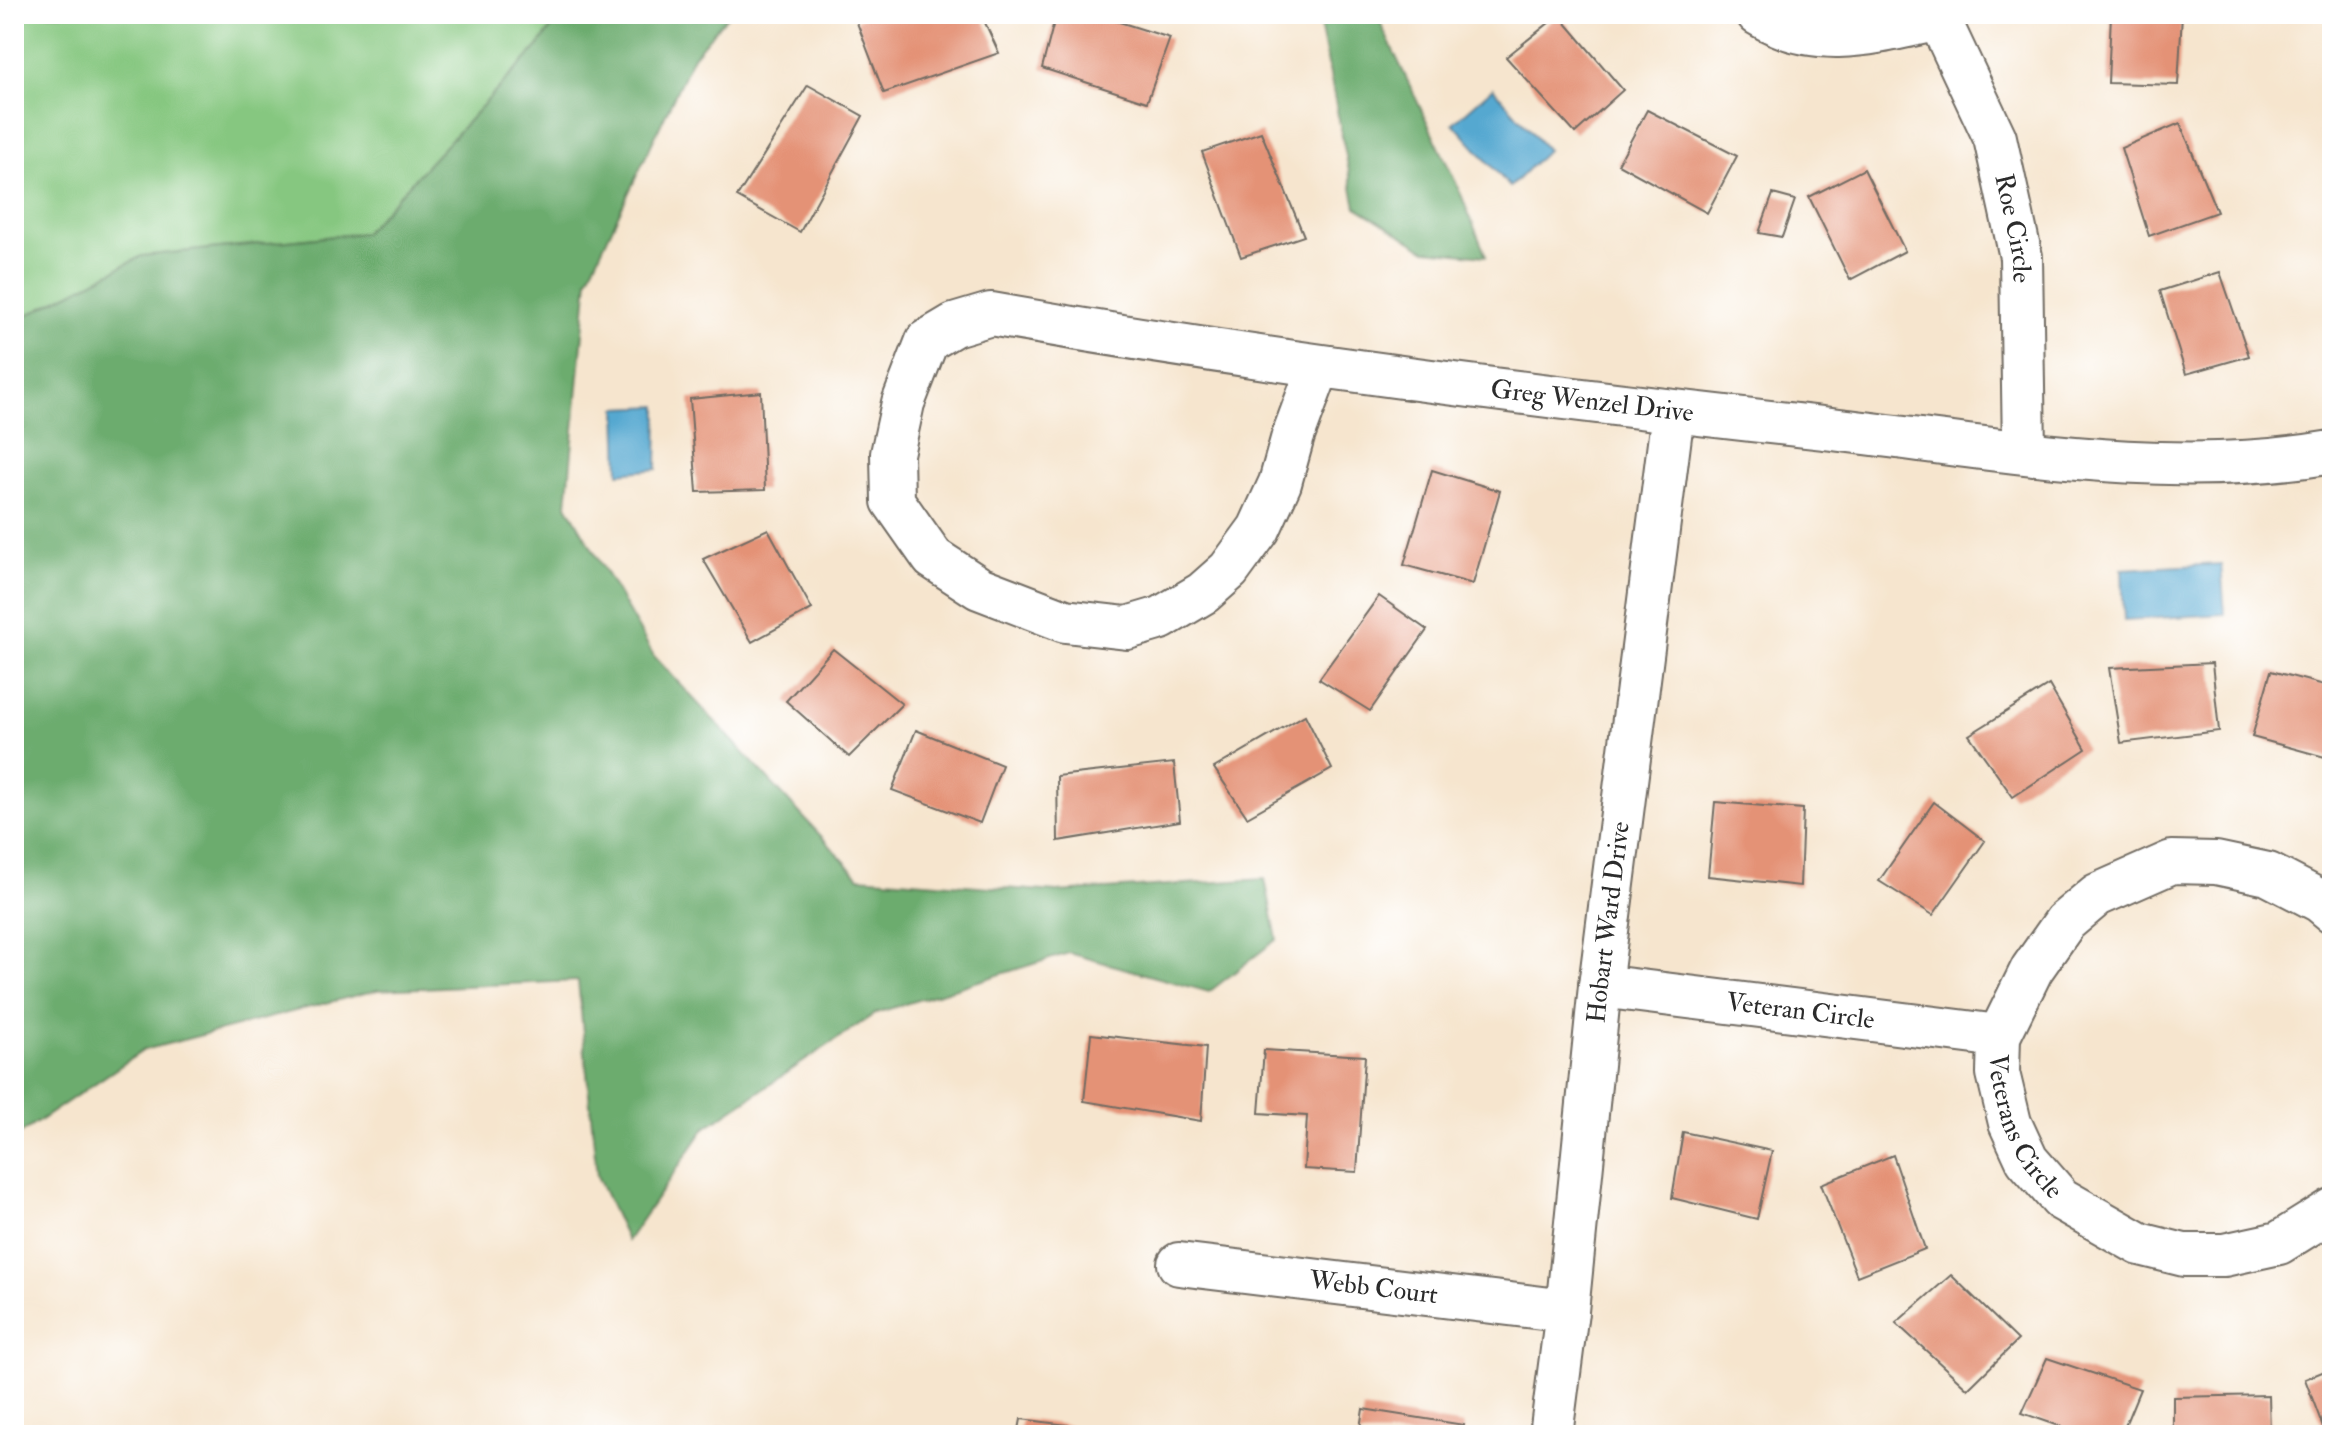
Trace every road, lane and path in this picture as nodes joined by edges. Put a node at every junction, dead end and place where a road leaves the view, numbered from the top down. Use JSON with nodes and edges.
{"nodes":[{"id":1,"x":1758,"y":14,"type":"edge"},
{"id":2,"x":1941,"y":16,"type":"edge"},
{"id":3,"x":1319,"y":366,"type":"junction"},
{"id":4,"x":1673,"y":412,"type":"junction"},
{"id":5,"x":2024,"y":451,"type":"junction"},
{"id":6,"x":2332,"y":452,"type":"edge"},
{"id":7,"x":2332,"y":911,"type":"edge"},
{"id":8,"x":1600,"y":986,"type":"junction"},
{"id":9,"x":1999,"y":1036,"type":"junction"},
{"id":10,"x":2332,"y":1210,"type":"edge"},
{"id":11,"x":1179,"y":1264,"type":"dead end"},
{"id":12,"x":1567,"y":1311,"type":"junction"},
{"id":13,"x":1551,"y":1435,"type":"edge"}],
"edges":[{"from":1,"to":2,"type":"street","name":"Roe Circle"},
{"from":2,"to":5,"type":"street","name":"Roe Circle"},
{"from":3,"to":3,"type":"street","name":"Greg Wenzel Drive"},
{"from":3,"to":4,"type":"street","name":"Greg Wenzel Drive"},
{"from":4,"to":5,"type":"street","name":"Greg Wenzel Drive"},
{"from":4,"to":8,"type":"street","name":"Hobart Ward Drive"},
{"from":5,"to":6,"type":"street","name":"Greg Wenzel Drive"},
{"from":7,"to":9,"type":"street","name":"Veterans Circle"},
{"from":8,"to":9,"type":"street","name":"Veteran Circle"},
{"from":8,"to":12,"type":"street","name":"Hobart Ward Drive"},
{"from":9,"to":10,"type":"street","name":"Veterans Circle"},
{"from":11,"to":12,"type":"street","name":"Webb Court"},
{"from":12,"to":13,"type":"street","name":"Hobart Ward Drive"}]}
